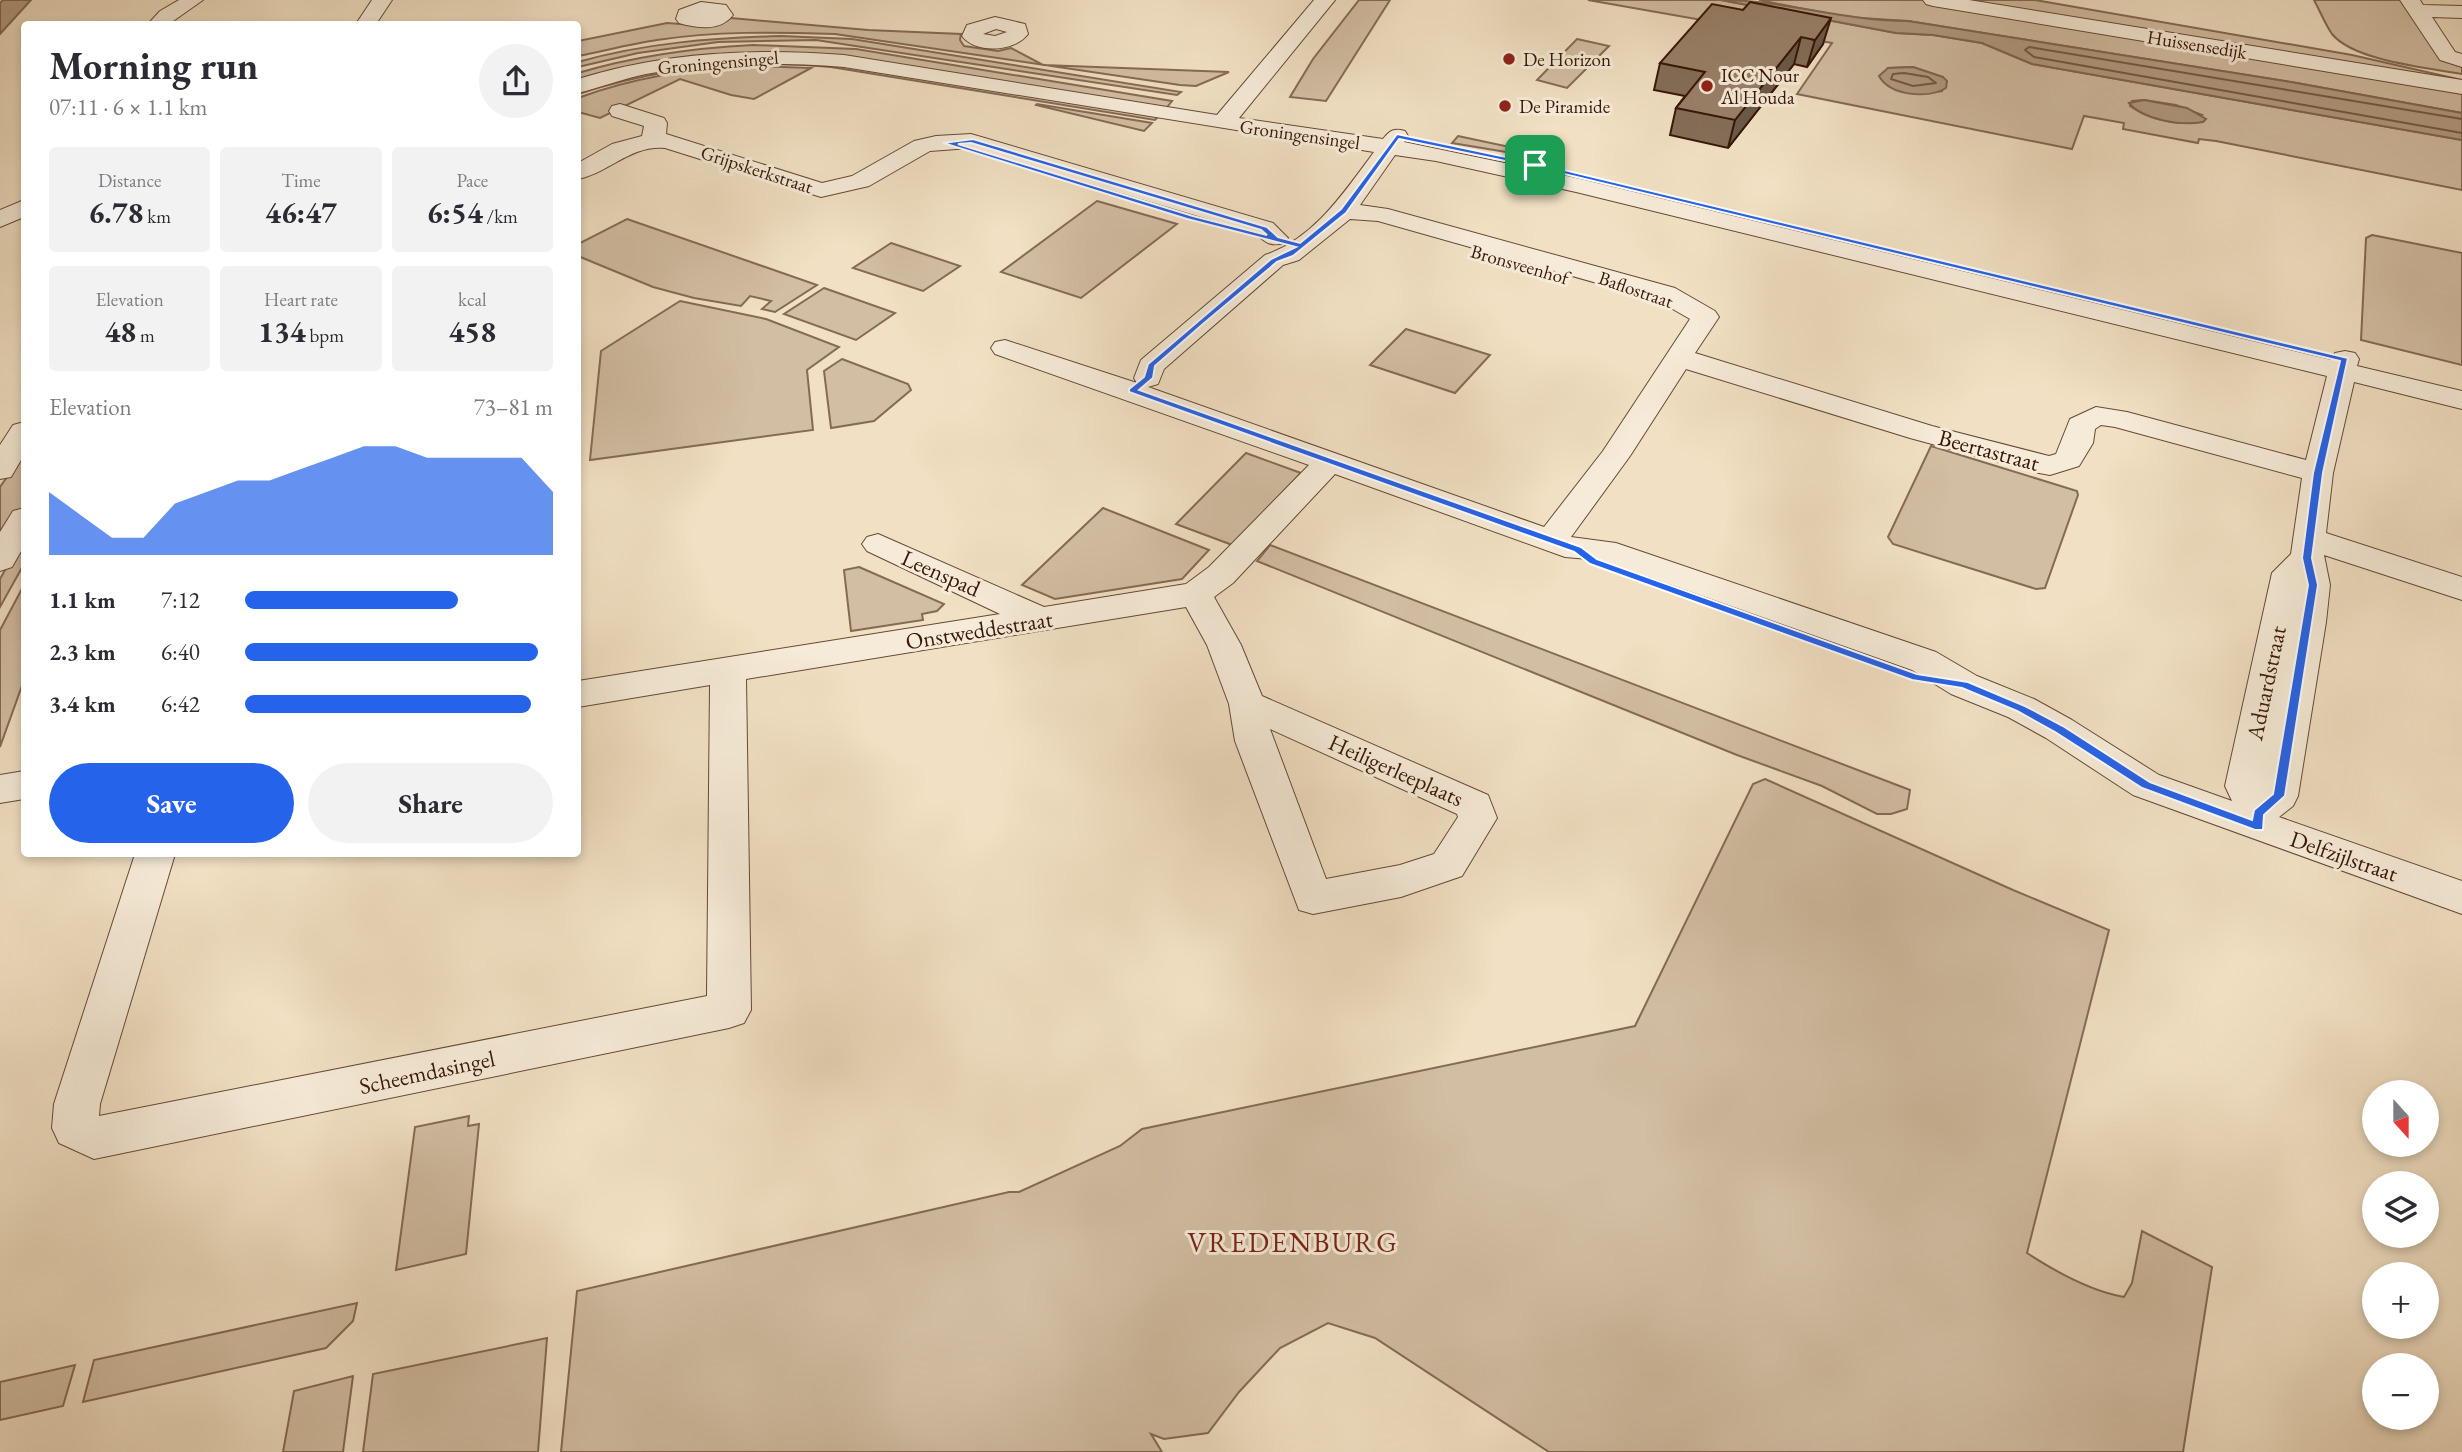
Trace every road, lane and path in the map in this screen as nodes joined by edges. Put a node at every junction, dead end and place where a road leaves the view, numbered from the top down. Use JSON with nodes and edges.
{"nodes":[{"id":1,"x":193,"y":0,"type":"edge"},
{"id":2,"x":382,"y":0,"type":"edge"},
{"id":3,"x":1007,"y":0,"type":"edge"},
{"id":4,"x":1325,"y":0,"type":"edge"},
{"id":5,"x":1933,"y":0,"type":"edge"},
{"id":6,"x":2414,"y":6,"type":"edge"},
{"id":7,"x":2462,"y":12,"type":"edge"},
{"id":8,"x":161,"y":21,"type":"edge"},
{"id":9,"x":368,"y":21,"type":"edge"},
{"id":10,"x":995,"y":23,"type":"dead end"},
{"id":11,"x":2455,"y":59,"type":"edge"},
{"id":12,"x":581,"y":70,"type":"edge"},
{"id":13,"x":581,"y":85,"type":"edge"},
{"id":14,"x":2462,"y":87,"type":"edge"},
{"id":15,"x":620,"y":111,"type":"dead end"},
{"id":16,"x":1228,"y":116,"type":"junction"},
{"id":17,"x":1394,"y":141,"type":"junction"},
{"id":18,"x":648,"y":142,"type":"junction"},
{"id":19,"x":581,"y":170,"type":"edge"},
{"id":20,"x":581,"y":181,"type":"edge"},
{"id":21,"x":21,"y":209,"type":"edge"},
{"id":22,"x":1351,"y":213,"type":"junction"},
{"id":23,"x":0,"y":220,"type":"edge"},
{"id":24,"x":1289,"y":246,"type":"junction"},
{"id":25,"x":1683,"y":305,"type":"joint"},
{"id":26,"x":1004,"y":348,"type":"dead end"},
{"id":27,"x":1678,"y":357,"type":"junction"},
{"id":28,"x":2344,"y":365,"type":"junction"},
{"id":29,"x":1140,"y":384,"type":"junction"},
{"id":30,"x":2462,"y":387,"type":"edge"},
{"id":31,"x":2462,"y":400,"type":"edge"},
{"id":32,"x":21,"y":432,"type":"edge"},
{"id":33,"x":0,"y":434,"type":"edge"},
{"id":34,"x":21,"y":437,"type":"edge"},
{"id":35,"x":1329,"y":462,"type":"junction"},
{"id":36,"x":0,"y":470,"type":"edge"},
{"id":37,"x":2318,"y":473,"type":"junction"},
{"id":38,"x":21,"y":523,"type":"edge"},
{"id":39,"x":878,"y":544,"type":"dead end"},
{"id":40,"x":1564,"y":545,"type":"junction"},
{"id":41,"x":2308,"y":549,"type":"junction"},
{"id":42,"x":0,"y":560,"type":"edge"},
{"id":43,"x":2462,"y":589,"type":"edge"},
{"id":44,"x":1196,"y":594,"type":"junction"},
{"id":45,"x":1041,"y":620,"type":"junction"},
{"id":46,"x":728,"y":671,"type":"junction"},
{"id":47,"x":581,"y":694,"type":"edge"},
{"id":48,"x":1247,"y":704,"type":"junction"},
{"id":49,"x":21,"y":786,"type":"edge"},
{"id":50,"x":0,"y":789,"type":"edge"},
{"id":51,"x":2258,"y":820,"type":"junction"},
{"id":52,"x":154,"y":857,"type":"edge"},
{"id":53,"x":2462,"y":898,"type":"edge"}],
"edges":[{"from":1,"to":8,"type":"street"},
{"from":2,"to":9,"type":"street"},
{"from":3,"to":10,"type":"street"},
{"from":4,"to":16,"type":"street"},
{"from":5,"to":14,"type":"street","name":"Huissensedijk"},
{"from":6,"to":7,"type":"street"},
{"from":6,"to":11,"type":"street"},
{"from":12,"to":16,"type":"street","name":"Groningensingel"},
{"from":13,"to":16,"type":"street","name":"Groningensingel"},
{"from":15,"to":18,"type":"street"},
{"from":16,"to":17,"type":"street","name":"Groningensingel"},
{"from":17,"to":22,"type":"street"},
{"from":17,"to":28,"type":"street","name":"Groningensingel"},
{"from":18,"to":19,"type":"street"},
{"from":18,"to":20,"type":"street"},
{"from":18,"to":24,"type":"street","name":"Grijpskerkstraat"},
{"from":21,"to":23,"type":"street"},
{"from":22,"to":24,"type":"street"},
{"from":22,"to":25,"type":"street","name":"Bronsveenhof"},
{"from":24,"to":29,"type":"street"},
{"from":25,"to":27,"type":"street","name":"Baflostraat"},
{"from":26,"to":29,"type":"street","name":"Delfzijlstraat"},
{"from":27,"to":37,"type":"street","name":"Beertastraat"},
{"from":27,"to":40,"type":"street","name":"Baflostraat"},
{"from":28,"to":30,"type":"street","name":"Groningensingel"},
{"from":28,"to":31,"type":"street","name":"Groningensingel"},
{"from":28,"to":37,"type":"street","name":"Aduardstraat"},
{"from":29,"to":35,"type":"street","name":"Delfzijlstraat"},
{"from":32,"to":33,"type":"street"},
{"from":34,"to":36,"type":"street"},
{"from":35,"to":40,"type":"street","name":"Delfzijlstraat"},
{"from":35,"to":44,"type":"street","name":"Onstweddestraat"},
{"from":37,"to":41,"type":"street","name":"Aduardstraat"},
{"from":38,"to":42,"type":"street"},
{"from":39,"to":45,"type":"street","name":"Leenspad"},
{"from":40,"to":51,"type":"street","name":"Delfzijlstraat"},
{"from":41,"to":43,"type":"street"},
{"from":41,"to":51,"type":"street","name":"Aduardstraat"},
{"from":44,"to":45,"type":"street","name":"Onstweddestraat"},
{"from":44,"to":48,"type":"street","name":"Heiligerleeplaats"},
{"from":45,"to":46,"type":"street","name":"Onstweddestraat"},
{"from":46,"to":47,"type":"street","name":"Onstweddestraat"},
{"from":46,"to":52,"type":"street","name":"Scheemdasingel"},
{"from":48,"to":48,"type":"street","name":"Heiligerleeplaats"},
{"from":49,"to":50,"type":"street"},
{"from":51,"to":53,"type":"street","name":"Delfzijlstraat"}]}
